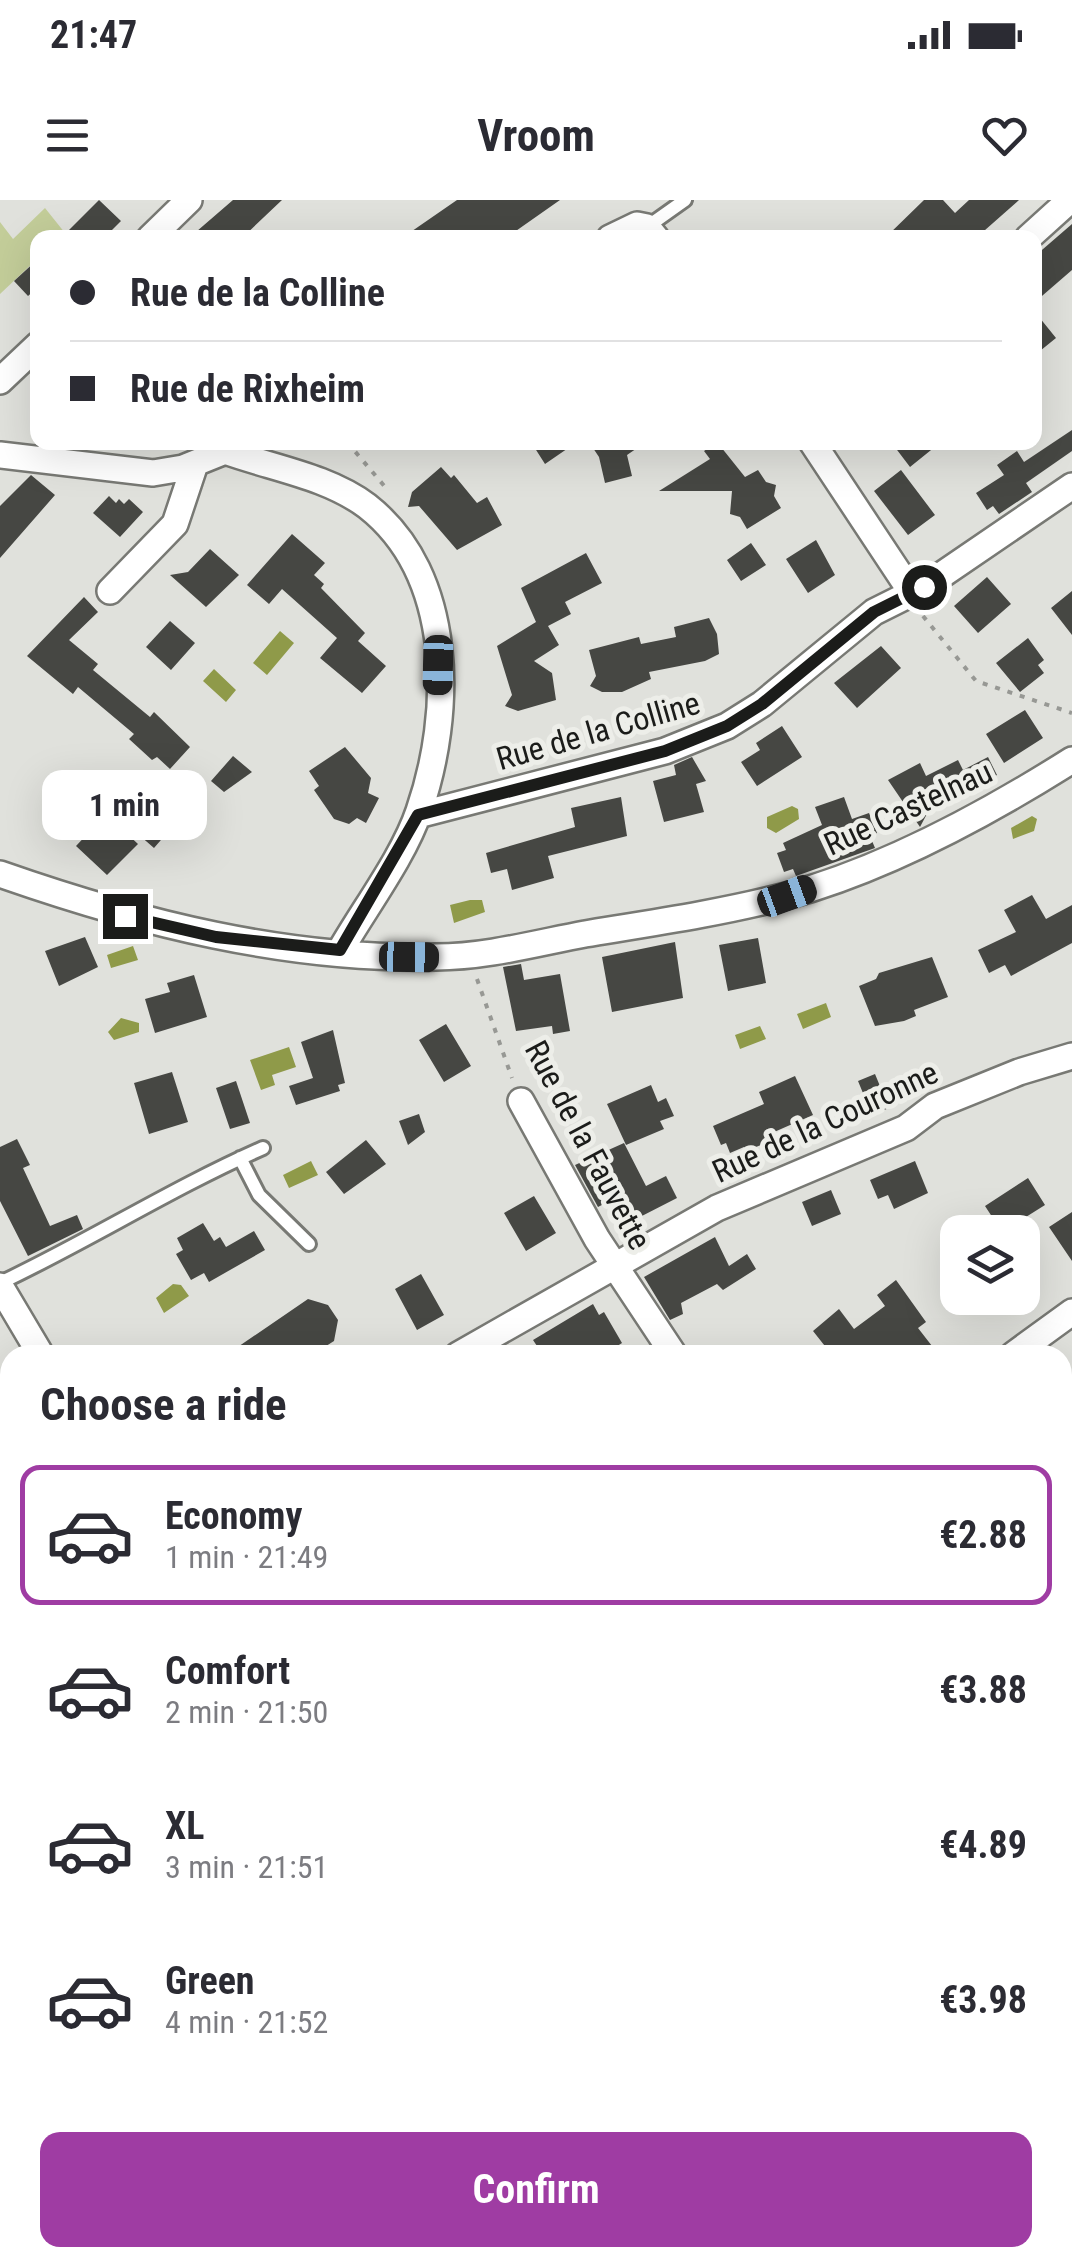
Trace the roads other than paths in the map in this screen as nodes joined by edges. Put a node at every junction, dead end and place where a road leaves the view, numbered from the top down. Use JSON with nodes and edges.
{"nodes":[{"id":1,"x":189,"y":200,"type":"edge"},
{"id":2,"x":685,"y":200,"type":"edge"},
{"id":3,"x":1070,"y":200,"type":"edge"},
{"id":4,"x":158,"y":230,"type":"edge"},
{"id":5,"x":654,"y":230,"type":"edge"},
{"id":6,"x":1037,"y":230,"type":"edge"},
{"id":7,"x":30,"y":353,"type":"edge"},
{"id":8,"x":0,"y":381,"type":"edge"},
{"id":9,"x":228,"y":450,"type":"edge"},
{"id":10,"x":242,"y":450,"type":"edge"},
{"id":11,"x":817,"y":450,"type":"edge"},
{"id":12,"x":0,"y":455,"type":"edge"},
{"id":13,"x":195,"y":464,"type":"junction"},
{"id":14,"x":1072,"y":486,"type":"edge"},
{"id":15,"x":110,"y":592,"type":"dead end"},
{"id":16,"x":917,"y":603,"type":"junction"},
{"id":17,"x":1072,"y":760,"type":"edge"},
{"id":18,"x":418,"y":815,"type":"junction"},
{"id":19,"x":0,"y":874,"type":"edge"},
{"id":20,"x":340,"y":950,"type":"junction"},
{"id":21,"x":1072,"y":1056,"type":"edge"},
{"id":22,"x":522,"y":1101,"type":"road end"},
{"id":23,"x":263,"y":1148,"type":"dead end"},
{"id":24,"x":240,"y":1158,"type":"junction"},
{"id":25,"x":309,"y":1244,"type":"dead end"},
{"id":26,"x":613,"y":1264,"type":"junction"},
{"id":27,"x":0,"y":1284,"type":"edge"},
{"id":28,"x":1072,"y":1312,"type":"edge"},
{"id":29,"x":36,"y":1345,"type":"edge"},
{"id":30,"x":475,"y":1345,"type":"edge"},
{"id":31,"x":667,"y":1345,"type":"edge"},
{"id":32,"x":1027,"y":1345,"type":"edge"}],
"edges":[{"from":1,"to":4,"type":"street"},
{"from":2,"to":5,"type":"lane"},
{"from":3,"to":6,"type":"street"},
{"from":7,"to":8,"type":"street"},
{"from":9,"to":13,"type":"street"},
{"from":10,"to":18,"type":"street"},
{"from":11,"to":16,"type":"street"},
{"from":12,"to":13,"type":"street"},
{"from":13,"to":15,"type":"street"},
{"from":14,"to":16,"type":"street","name":"Rue de la Colline"},
{"from":16,"to":18,"type":"street","name":"Rue de la Colline"},
{"from":17,"to":20,"type":"street","name":"Rue Castelnau"},
{"from":18,"to":20,"type":"street"},
{"from":19,"to":20,"type":"street","name":"Rue Castelnau"},
{"from":21,"to":26,"type":"street","name":"Rue de la Couronne"},
{"from":22,"to":26,"type":"street","name":"Rue de la Fauvette"},
{"from":23,"to":24,"type":"lane"},
{"from":24,"to":25,"type":"lane"},
{"from":24,"to":27,"type":"lane"},
{"from":26,"to":30,"type":"street","name":"Rue de la Couronne"},
{"from":26,"to":31,"type":"street","name":"Rue de la Fauvette"},
{"from":27,"to":29,"type":"street"},
{"from":28,"to":32,"type":"street"}]}
